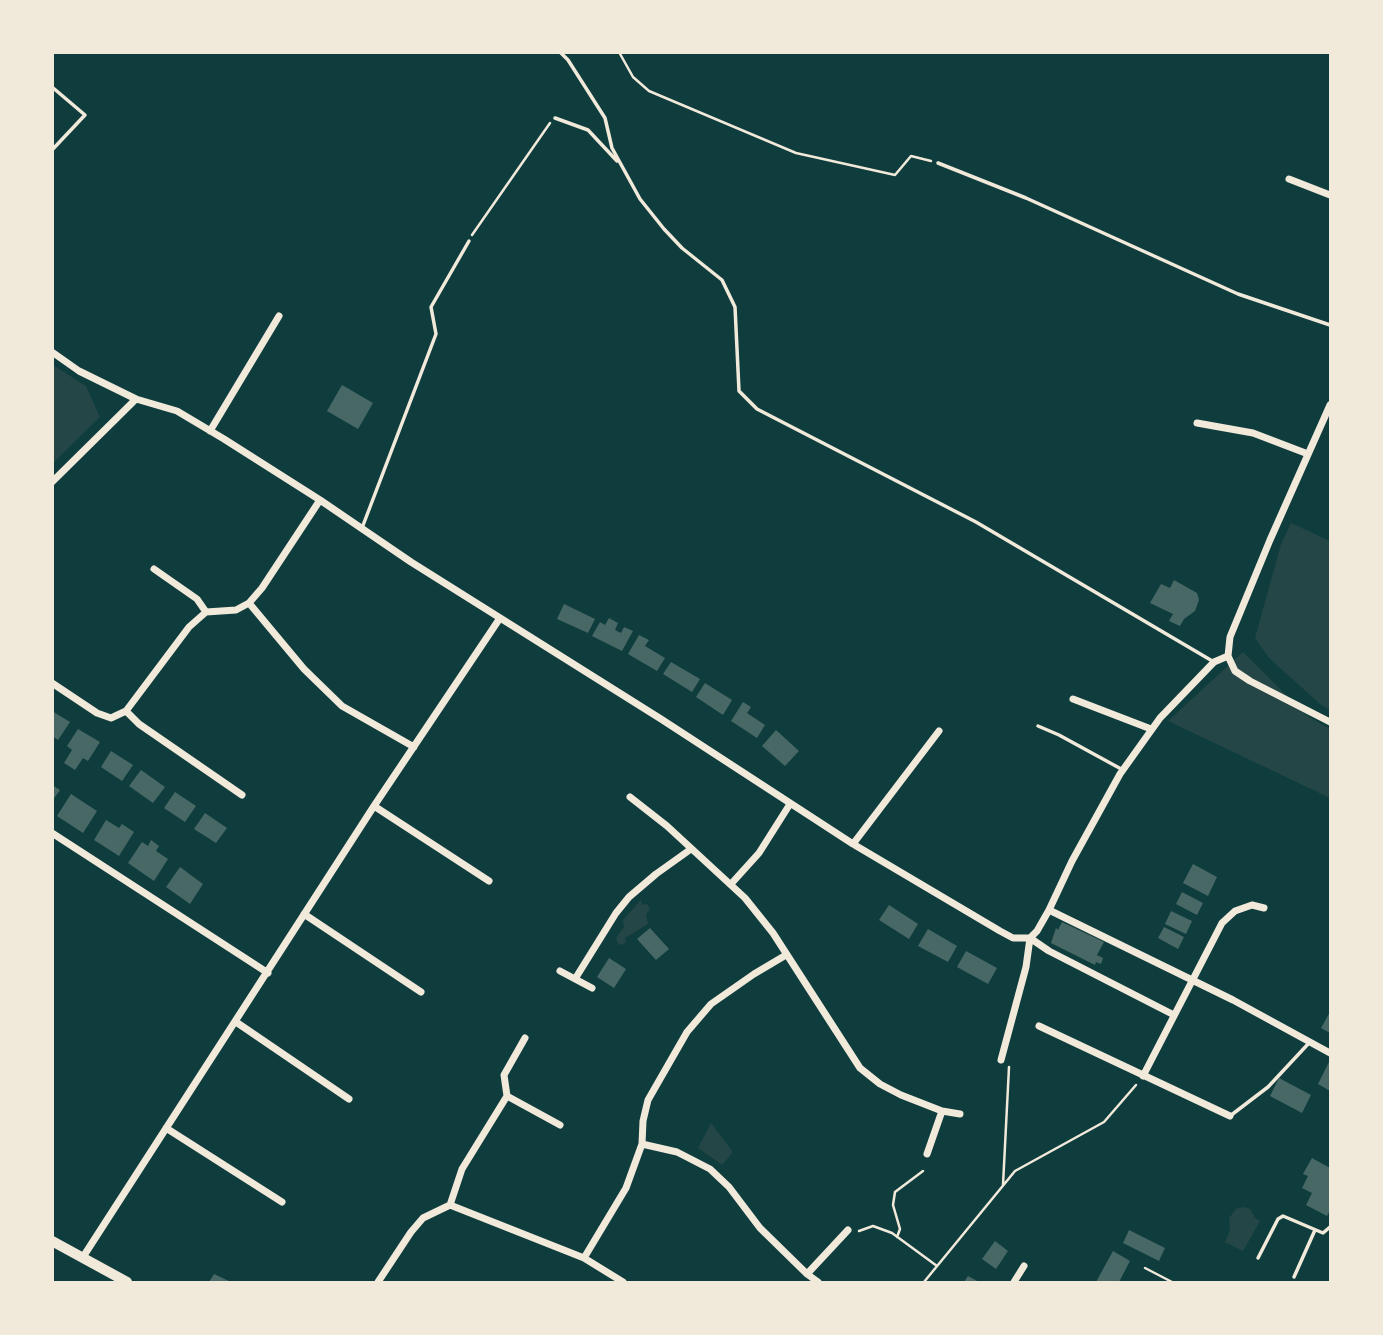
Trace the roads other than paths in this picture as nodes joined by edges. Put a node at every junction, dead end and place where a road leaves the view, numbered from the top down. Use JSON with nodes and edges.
{"nodes":[{"id":1,"x":560,"y":52,"type":"edge"},
{"id":2,"x":52,"y":87,"type":"edge"},
{"id":3,"x":555,"y":118,"type":"road end"},
{"id":4,"x":52,"y":150,"type":"edge"},
{"id":5,"x":938,"y":163,"type":"road end"},
{"id":6,"x":621,"y":165,"type":"junction"},
{"id":7,"x":1289,"y":179,"type":"dead end"},
{"id":8,"x":1331,"y":195,"type":"edge"},
{"id":9,"x":469,"y":241,"type":"road end"},
{"id":10,"x":279,"y":316,"type":"dead end"},
{"id":11,"x":1331,"y":325,"type":"edge"},
{"id":12,"x":52,"y":352,"type":"edge"},
{"id":13,"x":136,"y":400,"type":"junction"},
{"id":14,"x":1331,"y":405,"type":"edge"},
{"id":15,"x":1198,"y":424,"type":"dead end"},
{"id":16,"x":210,"y":431,"type":"junction"},
{"id":17,"x":1308,"y":454,"type":"junction"},
{"id":18,"x":52,"y":482,"type":"edge"},
{"id":19,"x":320,"y":500,"type":"junction"},
{"id":20,"x":362,"y":528,"type":"junction"},
{"id":21,"x":154,"y":569,"type":"dead end"},
{"id":22,"x":249,"y":603,"type":"junction"},
{"id":23,"x":206,"y":612,"type":"junction"},
{"id":24,"x":500,"y":618,"type":"junction"},
{"id":25,"x":1228,"y":656,"type":"junction"},
{"id":26,"x":1214,"y":662,"type":"junction"},
{"id":27,"x":52,"y":683,"type":"edge"},
{"id":28,"x":1073,"y":699,"type":"dead end"},
{"id":29,"x":126,"y":711,"type":"junction"},
{"id":30,"x":1331,"y":723,"type":"edge"},
{"id":31,"x":1038,"y":726,"type":"dead end"},
{"id":32,"x":1151,"y":729,"type":"junction"},
{"id":33,"x":939,"y":731,"type":"dead end"},
{"id":34,"x":414,"y":747,"type":"junction"},
{"id":35,"x":1123,"y":770,"type":"junction"},
{"id":36,"x":242,"y":795,"type":"dead end"},
{"id":37,"x":630,"y":797,"type":"dead end"},
{"id":38,"x":790,"y":804,"type":"junction"},
{"id":39,"x":374,"y":806,"type":"junction"},
{"id":40,"x":52,"y":833,"type":"edge"},
{"id":41,"x":853,"y":844,"type":"junction"},
{"id":42,"x":691,"y":849,"type":"junction"},
{"id":43,"x":489,"y":881,"type":"dead end"},
{"id":44,"x":731,"y":884,"type":"junction"},
{"id":45,"x":1264,"y":908,"type":"dead end"},
{"id":46,"x":1049,"y":910,"type":"junction"},
{"id":47,"x":304,"y":914,"type":"junction"},
{"id":48,"x":1030,"y":938,"type":"junction"},
{"id":49,"x":786,"y":955,"type":"junction"},
{"id":50,"x":560,"y":971,"type":"dead end"},
{"id":51,"x":268,"y":972,"type":"junction"},
{"id":52,"x":575,"y":979,"type":"junction"},
{"id":53,"x":1193,"y":981,"type":"junction"},
{"id":54,"x":592,"y":988,"type":"dead end"},
{"id":55,"x":421,"y":992,"type":"dead end"},
{"id":56,"x":1174,"y":1015,"type":"junction"},
{"id":57,"x":236,"y":1022,"type":"junction"},
{"id":58,"x":1039,"y":1026,"type":"dead end"},
{"id":59,"x":524,"y":1038,"type":"dead end"},
{"id":60,"x":1310,"y":1042,"type":"junction"},
{"id":61,"x":1331,"y":1053,"type":"edge"},
{"id":62,"x":1001,"y":1060,"type":"road end"},
{"id":63,"x":1143,"y":1076,"type":"junction"},
{"id":64,"x":508,"y":1096,"type":"junction"},
{"id":65,"x":349,"y":1099,"type":"dead end"},
{"id":66,"x":942,"y":1111,"type":"junction"},
{"id":67,"x":960,"y":1114,"type":"dead end"},
{"id":68,"x":1230,"y":1116,"type":"joint"},
{"id":69,"x":560,"y":1125,"type":"dead end"},
{"id":70,"x":166,"y":1128,"type":"junction"},
{"id":71,"x":642,"y":1144,"type":"junction"},
{"id":72,"x":927,"y":1154,"type":"dead end"},
{"id":73,"x":282,"y":1202,"type":"dead end"},
{"id":74,"x":450,"y":1205,"type":"junction"},
{"id":75,"x":1331,"y":1227,"type":"edge"},
{"id":76,"x":1315,"y":1230,"type":"junction"},
{"id":77,"x":851,"y":1233,"type":"road end"},
{"id":78,"x":52,"y":1241,"type":"edge"},
{"id":79,"x":83,"y":1257,"type":"junction"},
{"id":80,"x":584,"y":1258,"type":"junction"},
{"id":81,"x":1258,"y":1258,"type":"dead end"},
{"id":82,"x":1024,"y":1266,"type":"dead end"},
{"id":83,"x":807,"y":1273,"type":"junction"},
{"id":84,"x":1294,"y":1277,"type":"dead end"},
{"id":85,"x":127,"y":1283,"type":"edge"},
{"id":86,"x":378,"y":1283,"type":"edge"},
{"id":87,"x":623,"y":1283,"type":"edge"},
{"id":88,"x":818,"y":1283,"type":"edge"},
{"id":89,"x":1014,"y":1283,"type":"edge"}],
"edges":[{"from":1,"to":6,"type":"lane"},
{"from":2,"to":4,"type":"lane"},
{"from":3,"to":6,"type":"lane"},
{"from":5,"to":11,"type":"lane"},
{"from":6,"to":26,"type":"lane"},
{"from":7,"to":8,"type":"street"},
{"from":9,"to":20,"type":"lane"},
{"from":10,"to":16,"type":"street"},
{"from":12,"to":13,"type":"street"},
{"from":13,"to":16,"type":"street"},
{"from":13,"to":18,"type":"street"},
{"from":14,"to":17,"type":"street"},
{"from":15,"to":17,"type":"street"},
{"from":16,"to":19,"type":"street"},
{"from":17,"to":25,"type":"street"},
{"from":19,"to":20,"type":"street"},
{"from":19,"to":22,"type":"street"},
{"from":20,"to":24,"type":"street"},
{"from":21,"to":23,"type":"street"},
{"from":22,"to":23,"type":"street"},
{"from":22,"to":34,"type":"street"},
{"from":23,"to":29,"type":"street"},
{"from":24,"to":34,"type":"street"},
{"from":24,"to":38,"type":"street"},
{"from":25,"to":26,"type":"street"},
{"from":25,"to":30,"type":"street"},
{"from":26,"to":32,"type":"street"},
{"from":27,"to":29,"type":"street"},
{"from":28,"to":32,"type":"street"},
{"from":29,"to":36,"type":"street"},
{"from":31,"to":35,"type":"lane"},
{"from":32,"to":35,"type":"street"},
{"from":33,"to":41,"type":"street"},
{"from":34,"to":39,"type":"street"},
{"from":35,"to":46,"type":"street"},
{"from":37,"to":42,"type":"street"},
{"from":38,"to":41,"type":"street"},
{"from":38,"to":44,"type":"street"},
{"from":39,"to":43,"type":"street"},
{"from":39,"to":47,"type":"street"},
{"from":40,"to":51,"type":"street"},
{"from":41,"to":48,"type":"street"},
{"from":42,"to":44,"type":"street"},
{"from":42,"to":52,"type":"street"},
{"from":44,"to":49,"type":"street"},
{"from":45,"to":53,"type":"street"},
{"from":46,"to":48,"type":"street"},
{"from":46,"to":53,"type":"street"},
{"from":47,"to":51,"type":"street"},
{"from":47,"to":55,"type":"street"},
{"from":48,"to":56,"type":"street"},
{"from":48,"to":62,"type":"street"},
{"from":49,"to":66,"type":"street"},
{"from":49,"to":71,"type":"street"},
{"from":50,"to":52,"type":"street"},
{"from":51,"to":57,"type":"street"},
{"from":52,"to":54,"type":"street"},
{"from":53,"to":56,"type":"street"},
{"from":53,"to":60,"type":"street"},
{"from":56,"to":63,"type":"street"},
{"from":57,"to":65,"type":"street"},
{"from":57,"to":70,"type":"street"},
{"from":58,"to":63,"type":"street"},
{"from":59,"to":64,"type":"street"},
{"from":60,"to":61,"type":"street"},
{"from":60,"to":68,"type":"lane"},
{"from":63,"to":68,"type":"street"},
{"from":64,"to":69,"type":"street"},
{"from":64,"to":74,"type":"street"},
{"from":66,"to":67,"type":"street"},
{"from":66,"to":72,"type":"street"},
{"from":70,"to":73,"type":"street"},
{"from":70,"to":79,"type":"street"},
{"from":71,"to":80,"type":"street"},
{"from":71,"to":83,"type":"street"},
{"from":74,"to":80,"type":"street"},
{"from":74,"to":86,"type":"street"},
{"from":75,"to":76,"type":"lane"},
{"from":76,"to":81,"type":"lane"},
{"from":76,"to":84,"type":"lane"},
{"from":77,"to":83,"type":"street"},
{"from":78,"to":79,"type":"main road"},
{"from":79,"to":85,"type":"main road"},
{"from":80,"to":87,"type":"street"},
{"from":82,"to":89,"type":"street"},
{"from":83,"to":88,"type":"street"}]}
